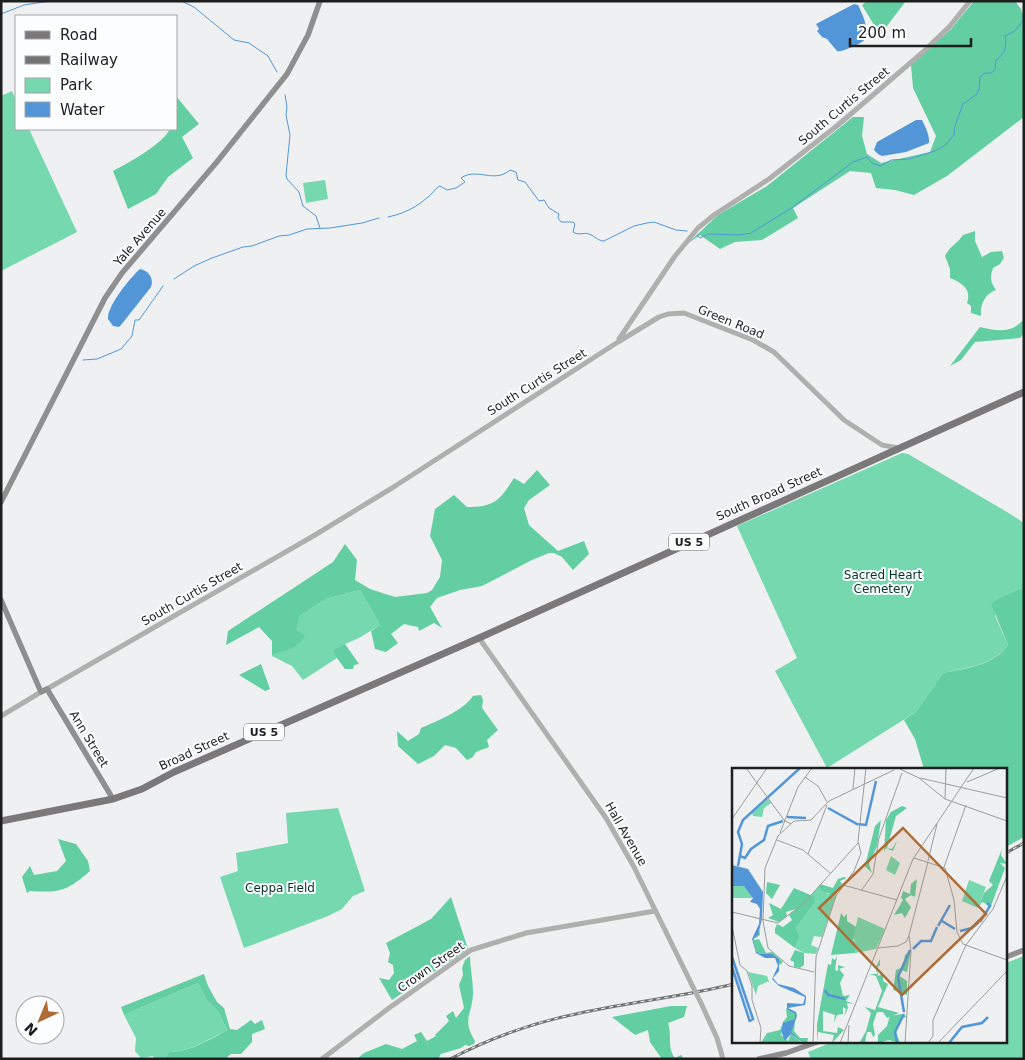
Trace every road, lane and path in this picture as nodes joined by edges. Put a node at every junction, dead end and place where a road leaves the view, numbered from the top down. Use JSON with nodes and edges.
{"nodes":[{"id":1,"x":320,"y":1,"type":"edge"},
{"id":2,"x":970,"y":1,"type":"edge"},
{"id":3,"x":618,"y":342,"type":"junction"},
{"id":4,"x":1024,"y":392,"type":"edge"},
{"id":5,"x":899,"y":448,"type":"junction"},
{"id":6,"x":1,"y":502,"type":"edge"},
{"id":7,"x":1,"y":600,"type":"edge"},
{"id":8,"x":479,"y":638,"type":"junction"},
{"id":9,"x":415,"y":665,"type":"joint"},
{"id":10,"x":44,"y":691,"type":"junction"},
{"id":11,"x":1,"y":716,"type":"edge"},
{"id":12,"x":114,"y":799,"type":"junction"},
{"id":13,"x":1,"y":821,"type":"edge"},
{"id":14,"x":655,"y":911,"type":"junction"},
{"id":15,"x":1024,"y":950,"type":"edge"},
{"id":16,"x":1008,"y":956,"type":"edge"},
{"id":17,"x":817,"y":1042,"type":"edge"},
{"id":18,"x":322,"y":1059,"type":"edge"},
{"id":19,"x":723,"y":1059,"type":"edge"},
{"id":20,"x":759,"y":1059,"type":"edge"}],
"edges":[{"from":1,"to":6,"type":"main road","name":"Yale Avenue"},
{"from":2,"to":3,"type":"street","name":"South Curtis Street"},
{"from":3,"to":5,"type":"street","name":"Green Road"},
{"from":3,"to":10,"type":"street","name":"South Curtis Street"},
{"from":4,"to":5,"type":"main road","name":"South Broad Street","number":"US 5"},
{"from":5,"to":8,"type":"main road","name":"South Broad Street","number":"US 5"},
{"from":7,"to":10,"type":"main road","name":"Ann Street"},
{"from":8,"to":9,"type":"main road","name":"South Broad Street","number":"US 5"},
{"from":8,"to":14,"type":"street","name":"Hall Avenue"},
{"from":9,"to":12,"type":"main road","name":"Broad Street","number":"US 5"},
{"from":10,"to":11,"type":"street","name":"South Curtis Street"},
{"from":10,"to":12,"type":"main road","name":"Ann Street"},
{"from":12,"to":13,"type":"main road","name":"Broad Street","number":"US 5"},
{"from":14,"to":18,"type":"street","name":"Crown Street"},
{"from":14,"to":19,"type":"street","name":"Hall Avenue","bridge":true},
{"from":15,"to":16,"type":"main road"},
{"from":17,"to":20,"type":"main road"}]}
